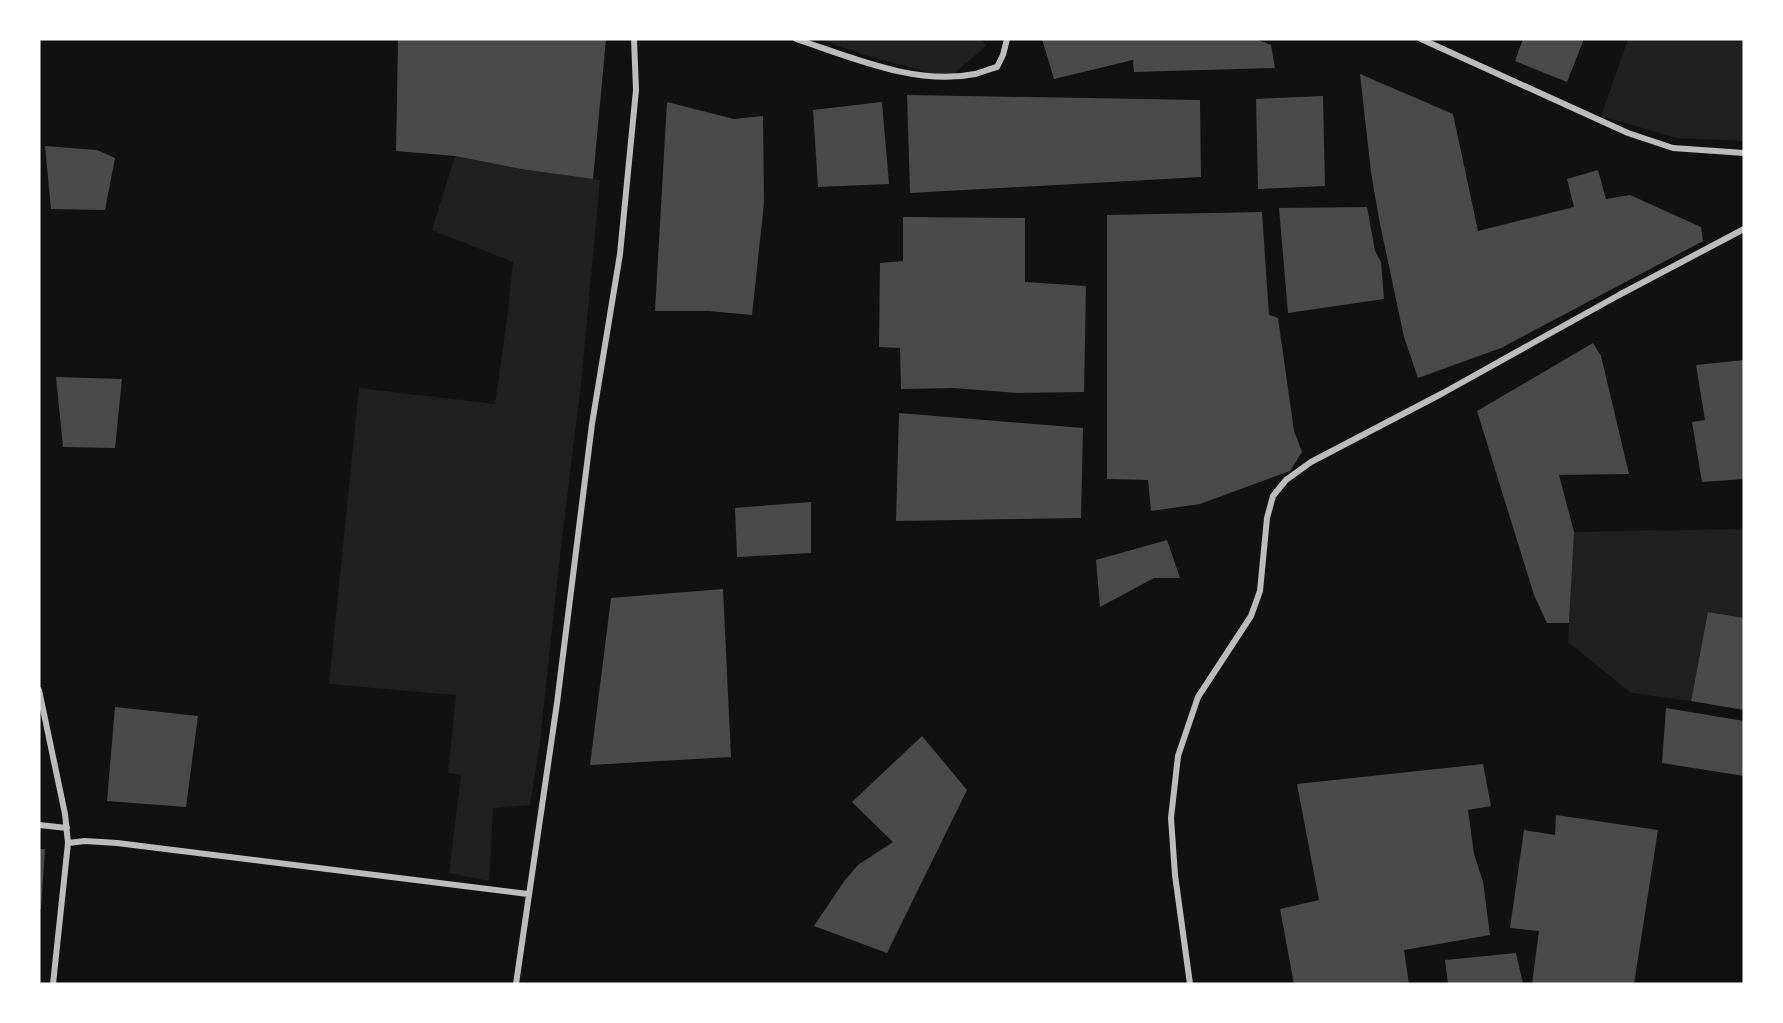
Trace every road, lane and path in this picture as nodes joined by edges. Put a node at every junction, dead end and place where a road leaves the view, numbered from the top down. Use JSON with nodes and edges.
{"nodes":[{"id":1,"x":634,"y":39,"type":"edge"},
{"id":2,"x":796,"y":39,"type":"edge"},
{"id":3,"x":1007,"y":39,"type":"edge"},
{"id":4,"x":1421,"y":39,"type":"edge"},
{"id":5,"x":1744,"y":153,"type":"edge"},
{"id":6,"x":1744,"y":229,"type":"edge"},
{"id":7,"x":39,"y":690,"type":"edge"},
{"id":8,"x":39,"y":825,"type":"edge"},
{"id":9,"x":67,"y":828,"type":"junction"},
{"id":10,"x":68,"y":843,"type":"junction"},
{"id":11,"x":528,"y":894,"type":"junction"},
{"id":12,"x":53,"y":984,"type":"edge"},
{"id":13,"x":516,"y":984,"type":"edge"},
{"id":14,"x":1190,"y":984,"type":"edge"}],
"edges":[{"from":1,"to":11,"type":"street"},
{"from":2,"to":3,"type":"street"},
{"from":4,"to":5,"type":"street"},
{"from":6,"to":14,"type":"street"},
{"from":7,"to":9,"type":"street"},
{"from":8,"to":9,"type":"street"},
{"from":9,"to":10,"type":"street"},
{"from":10,"to":11,"type":"street"},
{"from":10,"to":12,"type":"street"},
{"from":11,"to":13,"type":"street"}]}
